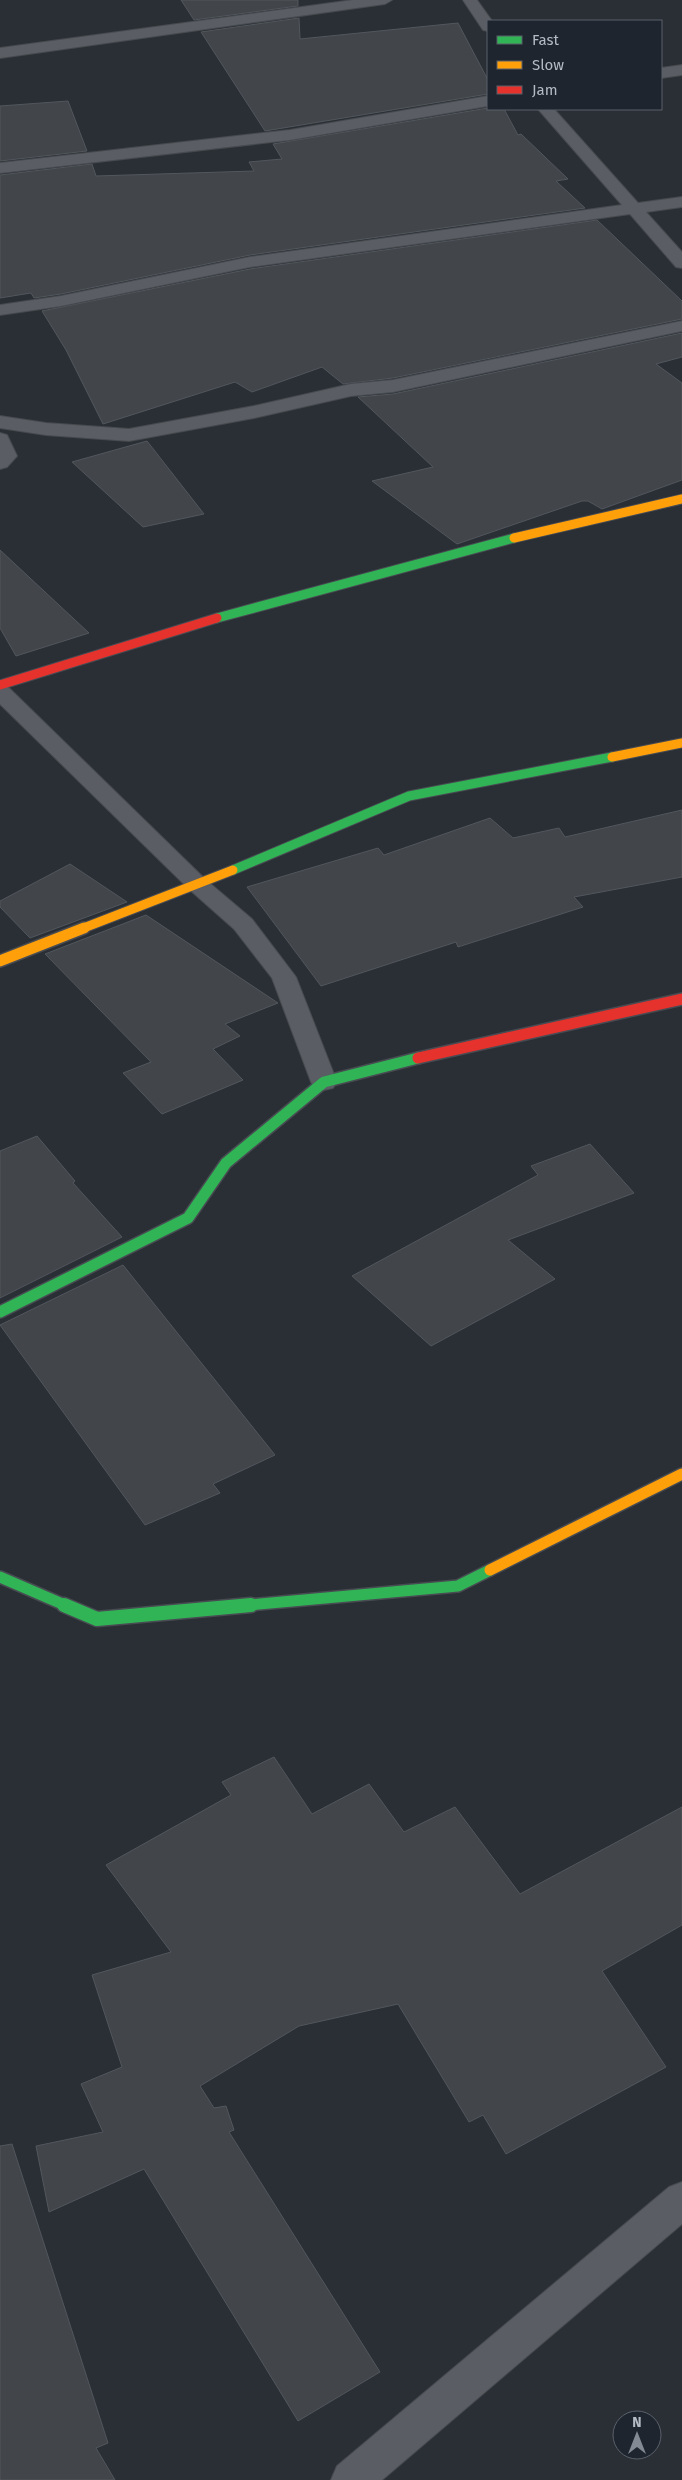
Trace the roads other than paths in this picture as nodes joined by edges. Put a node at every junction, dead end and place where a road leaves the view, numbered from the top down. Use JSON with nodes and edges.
{"nodes":[{"id":1,"x":385,"y":0,"type":"edge"},
{"id":2,"x":470,"y":0,"type":"edge"},
{"id":3,"x":487,"y":26,"type":"edge"},
{"id":4,"x":0,"y":53,"type":"edge"},
{"id":5,"x":682,"y":70,"type":"edge"},
{"id":6,"x":662,"y":74,"type":"edge"},
{"id":7,"x":487,"y":101,"type":"edge"},
{"id":8,"x":547,"y":110,"type":"edge"},
{"id":9,"x":0,"y":168,"type":"edge"},
{"id":10,"x":682,"y":202,"type":"edge"},
{"id":11,"x":633,"y":209,"type":"junction"},
{"id":12,"x":682,"y":263,"type":"edge"},
{"id":13,"x":0,"y":310,"type":"edge"},
{"id":14,"x":682,"y":326,"type":"edge"},
{"id":15,"x":0,"y":422,"type":"edge"},
{"id":16,"x":0,"y":439,"type":"edge"},
{"id":17,"x":0,"y":463,"type":"edge"},
{"id":18,"x":682,"y":499,"type":"edge"},
{"id":19,"x":0,"y":685,"type":"edge"},
{"id":20,"x":0,"y":692,"type":"edge"},
{"id":21,"x":682,"y":743,"type":"edge"},
{"id":22,"x":198,"y":885,"type":"junction"},
{"id":23,"x":0,"y":961,"type":"edge"},
{"id":24,"x":682,"y":999,"type":"edge"},
{"id":25,"x":324,"y":1082,"type":"junction"},
{"id":26,"x":0,"y":1312,"type":"edge"},
{"id":27,"x":682,"y":1474,"type":"edge"},
{"id":28,"x":0,"y":1577,"type":"edge"},
{"id":29,"x":682,"y":2200,"type":"edge"},
{"id":30,"x":351,"y":2480,"type":"edge"}],
"edges":[{"from":1,"to":4,"type":"street"},
{"from":2,"to":3,"type":"street"},
{"from":5,"to":6,"type":"street"},
{"from":7,"to":9,"type":"street"},
{"from":8,"to":11,"type":"street"},
{"from":10,"to":11,"type":"street"},
{"from":11,"to":12,"type":"street"},
{"from":11,"to":13,"type":"street"},
{"from":14,"to":15,"type":"street"},
{"from":16,"to":17,"type":"street"},
{"from":18,"to":19,"type":"street"},
{"from":20,"to":22,"type":"street"},
{"from":21,"to":22,"type":"street"},
{"from":22,"to":23,"type":"street"},
{"from":22,"to":25,"type":"street"},
{"from":24,"to":25,"type":"street"},
{"from":25,"to":26,"type":"street"},
{"from":27,"to":28,"type":"street"},
{"from":29,"to":30,"type":"street"}]}
